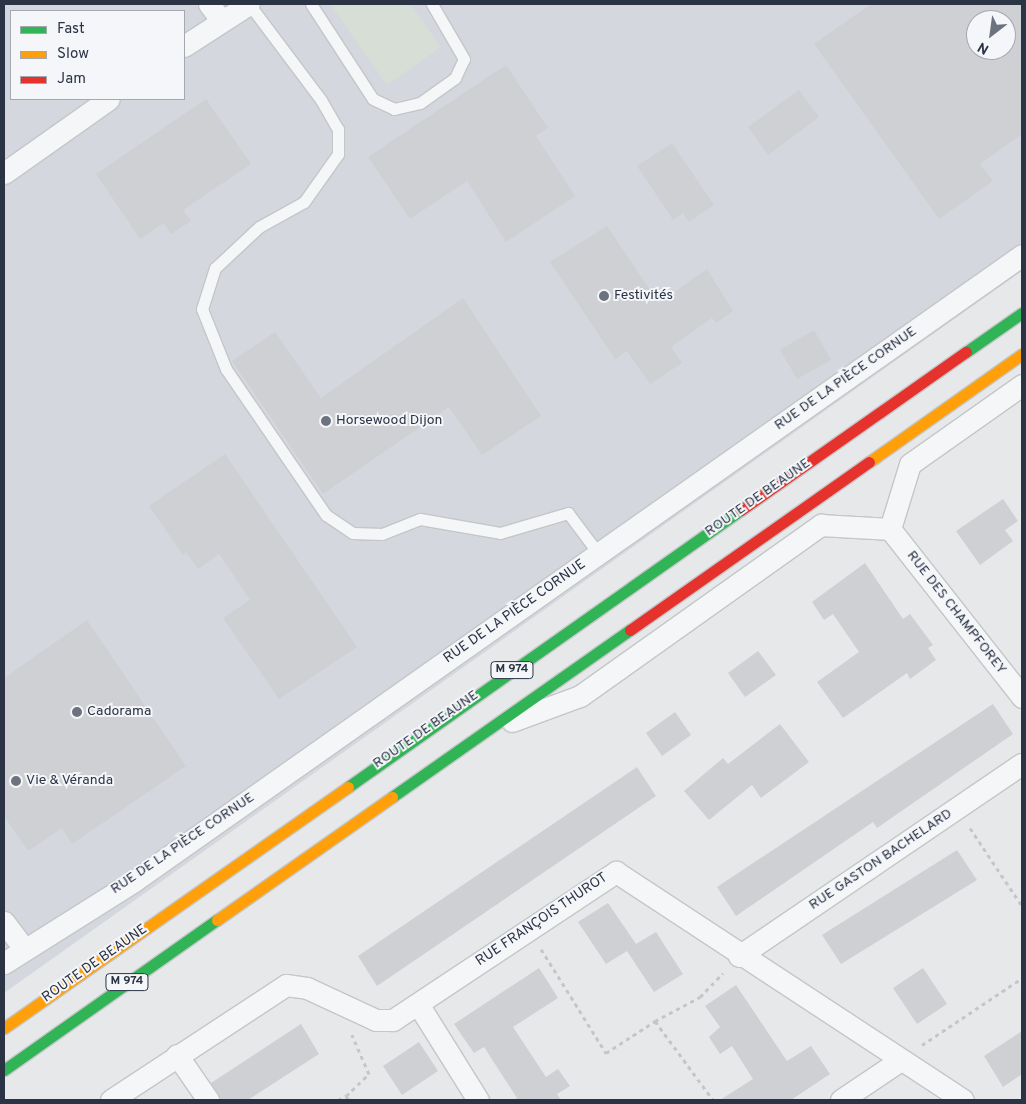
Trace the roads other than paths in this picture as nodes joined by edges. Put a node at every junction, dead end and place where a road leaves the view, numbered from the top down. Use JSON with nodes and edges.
{"nodes":[{"id":1,"x":249,"y":4,"type":"edge"},
{"id":2,"x":311,"y":4,"type":"edge"},
{"id":3,"x":432,"y":4,"type":"edge"},
{"id":4,"x":215,"y":12,"type":"edge"},
{"id":5,"x":185,"y":45,"type":"edge"},
{"id":6,"x":108,"y":100,"type":"edge"},
{"id":7,"x":4,"y":173,"type":"edge"},
{"id":8,"x":1022,"y":255,"type":"edge"},
{"id":9,"x":1022,"y":313,"type":"edge"},
{"id":10,"x":1022,"y":354,"type":"edge"},
{"id":11,"x":1022,"y":385,"type":"edge"},
{"id":12,"x":890,"y":529,"type":"junction"},
{"id":13,"x":598,"y":553,"type":"junction"},
{"id":14,"x":1022,"y":698,"type":"edge"},
{"id":15,"x":484,"y":731,"type":"junction"},
{"id":16,"x":1022,"y":764,"type":"edge"},
{"id":17,"x":4,"y":922,"type":"edge"},
{"id":18,"x":24,"y":949,"type":"junction"},
{"id":19,"x":739,"y":956,"type":"junction"},
{"id":20,"x":4,"y":963,"type":"edge"},
{"id":21,"x":418,"y":1004,"type":"junction"},
{"id":22,"x":4,"y":1028,"type":"edge"},
{"id":23,"x":177,"y":1055,"type":"junction"},
{"id":24,"x":899,"y":1061,"type":"junction"},
{"id":25,"x":4,"y":1070,"type":"edge"},
{"id":26,"x":111,"y":1100,"type":"edge"},
{"id":27,"x":208,"y":1100,"type":"edge"},
{"id":28,"x":478,"y":1100,"type":"edge"},
{"id":29,"x":841,"y":1100,"type":"edge"},
{"id":30,"x":963,"y":1100,"type":"edge"}],
"edges":[{"from":1,"to":4,"type":"street"},
{"from":1,"to":13,"type":"lane"},
{"from":2,"to":3,"type":"lane"},
{"from":4,"to":5,"type":"street"},
{"from":6,"to":7,"type":"street"},
{"from":8,"to":13,"type":"street","name":"RUE DE LA PIÈCE CORNUE"},
{"from":9,"to":22,"type":"main road","name":"ROUTE DE BEAUNE","number":"M 974"},
{"from":10,"to":15,"type":"main road","number":"M 974"},
{"from":11,"to":12,"type":"street"},
{"from":12,"to":14,"type":"street","name":"RUE DES CHAMPFOREY"},
{"from":12,"to":15,"type":"street"},
{"from":13,"to":18,"type":"street","name":"RUE DE LA PIÈCE CORNUE"},
{"from":15,"to":25,"type":"main road","number":"M 974"},
{"from":16,"to":19,"type":"street","name":"RUE GASTON BACHELARD"},
{"from":17,"to":18,"type":"street"},
{"from":18,"to":20,"type":"street","name":"RUE DE LA PIÈCE CORNUE"},
{"from":19,"to":21,"type":"street","name":"RUE FRANÇOIS THUROT"},
{"from":19,"to":24,"type":"street","name":"RUE FRANÇOIS THUROT"},
{"from":21,"to":23,"type":"street","name":"RUE FRANÇOIS THUROT"},
{"from":21,"to":28,"type":"street"},
{"from":23,"to":26,"type":"street","name":"RUE FRANÇOIS THUROT"},
{"from":23,"to":27,"type":"street"},
{"from":24,"to":29,"type":"street"},
{"from":24,"to":30,"type":"street","name":"RUE FRANÇOIS THUROT"}]}
